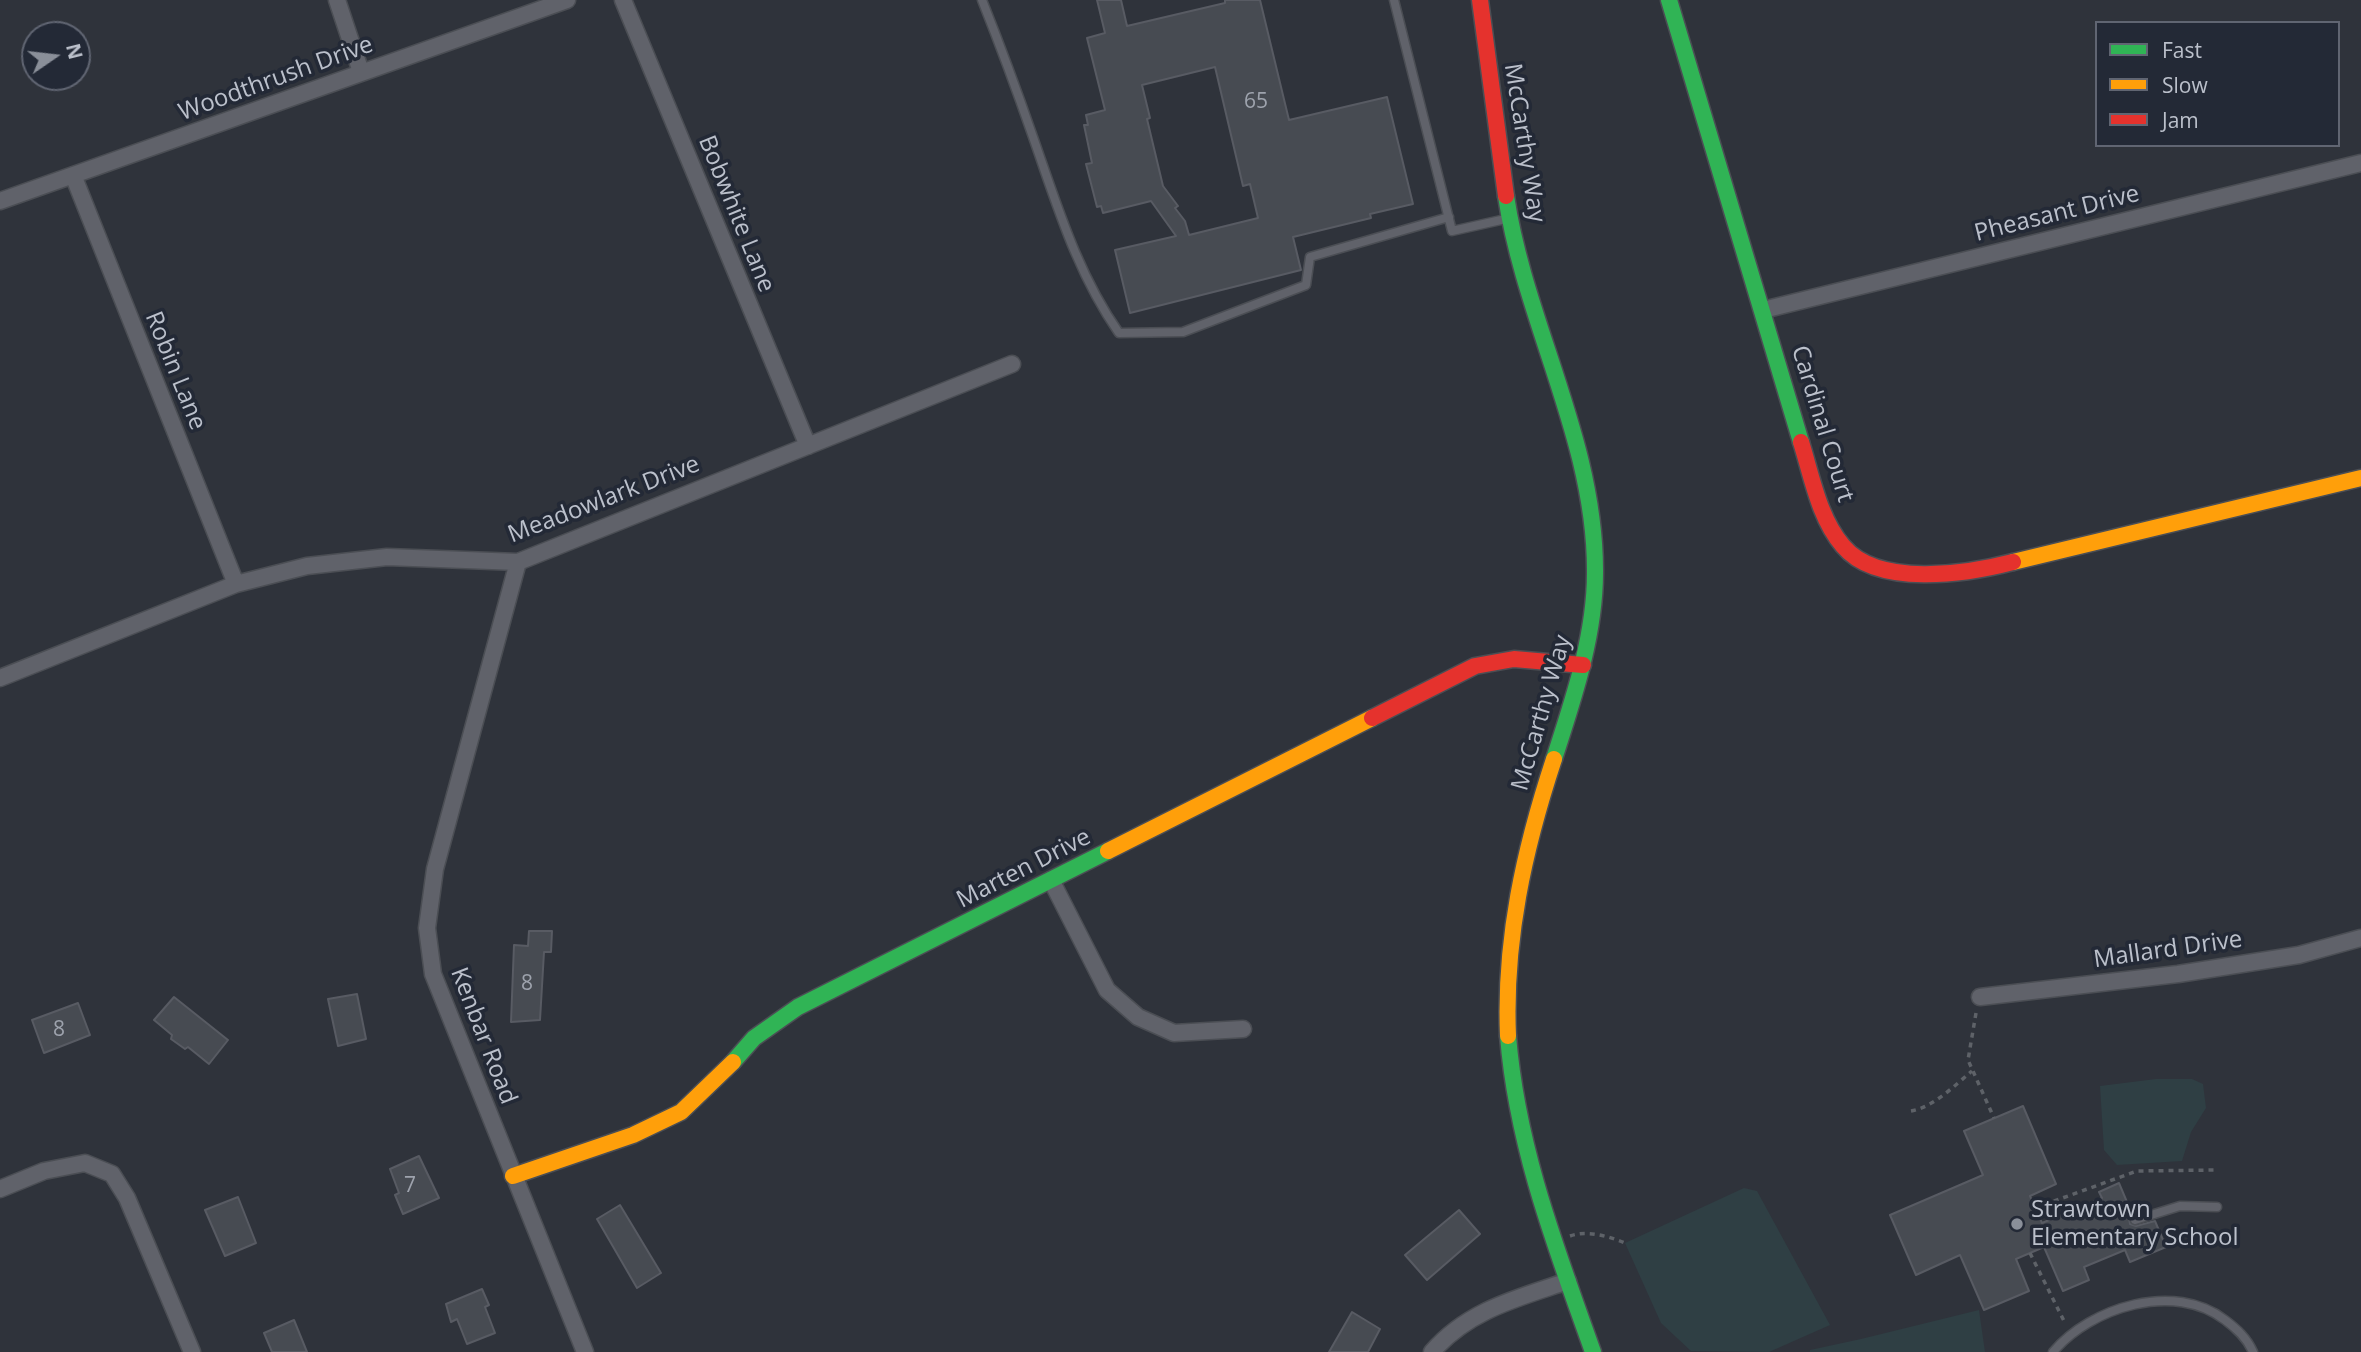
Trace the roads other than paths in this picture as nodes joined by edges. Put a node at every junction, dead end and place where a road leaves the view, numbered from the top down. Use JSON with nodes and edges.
{"nodes":[{"id":1,"x":337,"y":0,"type":"edge"},
{"id":2,"x":567,"y":0,"type":"edge"},
{"id":3,"x":623,"y":0,"type":"edge"},
{"id":4,"x":982,"y":0,"type":"edge"},
{"id":5,"x":1394,"y":0,"type":"edge"},
{"id":6,"x":1480,"y":0,"type":"edge"},
{"id":7,"x":1669,"y":0,"type":"edge"},
{"id":8,"x":362,"y":72,"type":"junction"},
{"id":9,"x":2361,"y":163,"type":"edge"},
{"id":10,"x":73,"y":175,"type":"junction"},
{"id":11,"x":0,"y":201,"type":"edge"},
{"id":12,"x":1449,"y":217,"type":"junction"},
{"id":13,"x":1510,"y":218,"type":"junction"},
{"id":14,"x":1763,"y":310,"type":"junction"},
{"id":15,"x":1012,"y":364,"type":"dead end"},
{"id":16,"x":808,"y":446,"type":"junction"},
{"id":17,"x":2361,"y":478,"type":"edge"},
{"id":18,"x":518,"y":562,"type":"junction"},
{"id":19,"x":236,"y":584,"type":"junction"},
{"id":20,"x":1583,"y":666,"type":"junction"},
{"id":21,"x":0,"y":678,"type":"edge"},
{"id":22,"x":1051,"y":880,"type":"junction"},
{"id":23,"x":2361,"y":938,"type":"edge"},
{"id":24,"x":1980,"y":997,"type":"road end"},
{"id":25,"x":1243,"y":1029,"type":"dead end"},
{"id":26,"x":513,"y":1176,"type":"junction"},
{"id":27,"x":0,"y":1189,"type":"edge"},
{"id":28,"x":2217,"y":1207,"type":"dead end"},
{"id":29,"x":2135,"y":1220,"type":"dead end"},
{"id":30,"x":1568,"y":1281,"type":"junction"},
{"id":31,"x":192,"y":1352,"type":"edge"},
{"id":32,"x":586,"y":1352,"type":"edge"},
{"id":33,"x":1432,"y":1352,"type":"edge"},
{"id":34,"x":1593,"y":1352,"type":"edge"},
{"id":35,"x":2053,"y":1352,"type":"edge"},
{"id":36,"x":2253,"y":1352,"type":"edge"}],
"edges":[{"from":1,"to":8,"type":"street"},
{"from":2,"to":8,"type":"street","name":"Woodthrush Drive"},
{"from":3,"to":16,"type":"street","name":"Bobwhite Lane"},
{"from":4,"to":12,"type":"lane"},
{"from":5,"to":12,"type":"lane"},
{"from":6,"to":13,"type":"street","name":"McCarthy Way"},
{"from":7,"to":14,"type":"street","name":"Cardinal Court"},
{"from":8,"to":10,"type":"street","name":"Woodthrush Drive"},
{"from":9,"to":14,"type":"street","name":"Pheasant Drive"},
{"from":10,"to":11,"type":"street","name":"Woodthrush Drive"},
{"from":10,"to":19,"type":"street","name":"Robin Lane"},
{"from":12,"to":13,"type":"lane"},
{"from":13,"to":20,"type":"street","name":"McCarthy Way"},
{"from":14,"to":17,"type":"street","name":"Cardinal Court"},
{"from":15,"to":16,"type":"street","name":"Meadowlark Drive"},
{"from":16,"to":18,"type":"street","name":"Meadowlark Drive"},
{"from":18,"to":19,"type":"street","name":"Meadowlark Drive"},
{"from":18,"to":26,"type":"street","name":"Kenbar Road"},
{"from":19,"to":21,"type":"street","name":"Meadowlark Drive"},
{"from":20,"to":22,"type":"street","name":"Marten Drive"},
{"from":20,"to":30,"type":"street","name":"McCarthy Way"},
{"from":22,"to":25,"type":"street"},
{"from":22,"to":26,"type":"street","name":"Marten Drive"},
{"from":23,"to":24,"type":"street","name":"Mallard Drive"},
{"from":26,"to":32,"type":"street","name":"Kenbar Road"},
{"from":27,"to":31,"type":"street"},
{"from":28,"to":29,"type":"lane"},
{"from":30,"to":33,"type":"street"},
{"from":30,"to":34,"type":"street","name":"McCarthy Way"},
{"from":35,"to":36,"type":"lane"}]}
